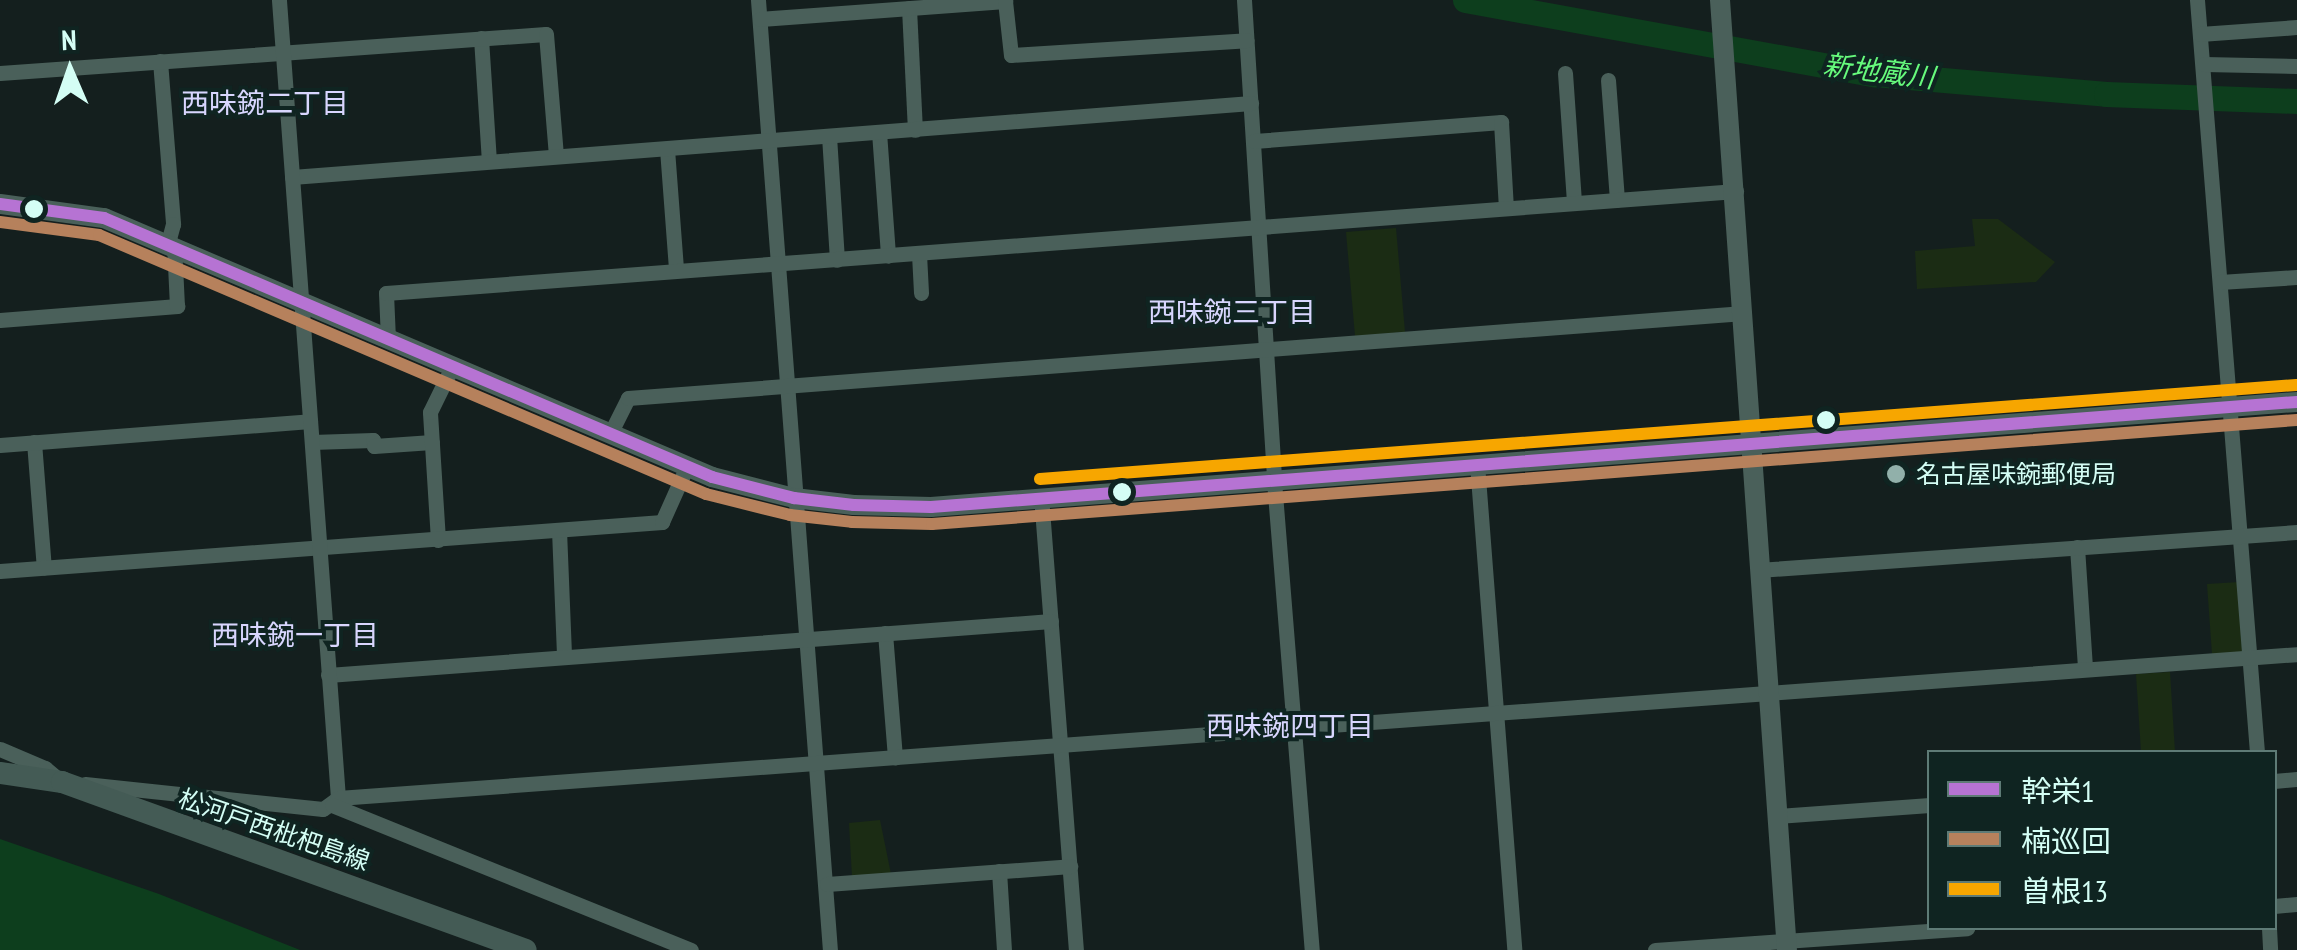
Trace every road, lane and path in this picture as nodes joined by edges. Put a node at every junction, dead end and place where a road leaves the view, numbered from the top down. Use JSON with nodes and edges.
{"nodes":[{"id":1,"x":280,"y":0,"type":"edge"},
{"id":2,"x":758,"y":0,"type":"edge"},
{"id":3,"x":1244,"y":0,"type":"edge"},
{"id":4,"x":2196,"y":0,"type":"edge"},
{"id":5,"x":1720,"y":7,"type":"edge"},
{"id":6,"x":908,"y":8,"type":"junction"},
{"id":7,"x":760,"y":19,"type":"junction"},
{"id":8,"x":2297,"y":28,"type":"edge"},
{"id":9,"x":2200,"y":34,"type":"junction"},
{"id":10,"x":481,"y":38,"type":"junction"},
{"id":11,"x":1246,"y":40,"type":"junction"},
{"id":12,"x":282,"y":52,"type":"junction"},
{"id":13,"x":160,"y":61,"type":"junction"},
{"id":14,"x":2204,"y":64,"type":"junction"},
{"id":15,"x":2297,"y":66,"type":"edge"},
{"id":16,"x":0,"y":73,"type":"edge"},
{"id":17,"x":1566,"y":73,"type":"dead end"},
{"id":18,"x":1608,"y":80,"type":"dead end"},
{"id":19,"x":1251,"y":103,"type":"junction"},
{"id":20,"x":915,"y":130,"type":"junction"},
{"id":21,"x":880,"y":132,"type":"junction"},
{"id":22,"x":829,"y":136,"type":"junction"},
{"id":23,"x":768,"y":141,"type":"junction"},
{"id":24,"x":1254,"y":141,"type":"junction"},
{"id":25,"x":667,"y":148,"type":"junction"},
{"id":26,"x":556,"y":156,"type":"junction"},
{"id":27,"x":490,"y":161,"type":"junction"},
{"id":28,"x":292,"y":177,"type":"junction"},
{"id":29,"x":1736,"y":191,"type":"junction"},
{"id":30,"x":1617,"y":200,"type":"junction"},
{"id":31,"x":1574,"y":203,"type":"junction"},
{"id":32,"x":0,"y":204,"type":"edge"},
{"id":33,"x":1506,"y":208,"type":"junction"},
{"id":34,"x":1257,"y":228,"type":"junction"},
{"id":35,"x":171,"y":244,"type":"junction"},
{"id":36,"x":919,"y":254,"type":"junction"},
{"id":37,"x":888,"y":256,"type":"junction"},
{"id":38,"x":838,"y":260,"type":"junction"},
{"id":39,"x":777,"y":264,"type":"junction"},
{"id":40,"x":676,"y":270,"type":"junction"},
{"id":41,"x":2297,"y":277,"type":"edge"},
{"id":42,"x":2220,"y":282,"type":"junction"},
{"id":43,"x":921,"y":294,"type":"dead end"},
{"id":44,"x":301,"y":299,"type":"junction"},
{"id":45,"x":1744,"y":313,"type":"junction"},
{"id":46,"x":0,"y":320,"type":"edge"},
{"id":47,"x":388,"y":339,"type":"junction"},
{"id":48,"x":1266,"y":352,"type":"junction"},
{"id":49,"x":452,"y":367,"type":"junction"},
{"id":50,"x":785,"y":387,"type":"junction"},
{"id":51,"x":2297,"y":402,"type":"edge"},
{"id":52,"x":2230,"y":414,"type":"junction"},
{"id":53,"x":310,"y":421,"type":"junction"},
{"id":54,"x":610,"y":434,"type":"junction"},
{"id":55,"x":34,"y":442,"type":"junction"},
{"id":56,"x":312,"y":442,"type":"junction"},
{"id":57,"x":432,"y":442,"type":"junction"},
{"id":58,"x":1753,"y":443,"type":"junction"},
{"id":59,"x":0,"y":445,"type":"edge"},
{"id":60,"x":1477,"y":464,"type":"junction"},
{"id":61,"x":687,"y":466,"type":"junction"},
{"id":62,"x":1274,"y":481,"type":"junction"},
{"id":63,"x":1041,"y":496,"type":"junction"},
{"id":64,"x":794,"y":498,"type":"junction"},
{"id":65,"x":559,"y":530,"type":"junction"},
{"id":66,"x":2297,"y":532,"type":"edge"},
{"id":67,"x":2242,"y":536,"type":"junction"},
{"id":68,"x":438,"y":540,"type":"junction"},
{"id":69,"x":2077,"y":548,"type":"junction"},
{"id":70,"x":319,"y":549,"type":"junction"},
{"id":71,"x":44,"y":568,"type":"junction"},
{"id":72,"x":1758,"y":570,"type":"junction"},
{"id":73,"x":0,"y":572,"type":"edge"},
{"id":74,"x":1051,"y":621,"type":"junction"},
{"id":75,"x":885,"y":633,"type":"junction"},
{"id":76,"x":803,"y":638,"type":"junction"},
{"id":77,"x":2297,"y":654,"type":"edge"},
{"id":78,"x":564,"y":657,"type":"junction"},
{"id":79,"x":2251,"y":657,"type":"junction"},
{"id":80,"x":2085,"y":668,"type":"junction"},
{"id":81,"x":328,"y":675,"type":"junction"},
{"id":82,"x":1768,"y":694,"type":"junction"},
{"id":83,"x":1496,"y":714,"type":"junction"},
{"id":84,"x":1292,"y":728,"type":"junction"},
{"id":85,"x":1061,"y":746,"type":"junction"},
{"id":86,"x":0,"y":749,"type":"edge"},
{"id":87,"x":2257,"y":750,"type":"edge"},
{"id":88,"x":895,"y":758,"type":"junction"},
{"id":89,"x":817,"y":763,"type":"junction"},
{"id":90,"x":0,"y":773,"type":"edge"},
{"id":91,"x":62,"y":782,"type":"junction"},
{"id":92,"x":335,"y":802,"type":"junction"},
{"id":93,"x":1927,"y":805,"type":"edge"},
{"id":94,"x":1777,"y":816,"type":"junction"},
{"id":95,"x":1070,"y":866,"type":"junction"},
{"id":96,"x":999,"y":871,"type":"junction"},
{"id":97,"x":827,"y":884,"type":"junction"},
{"id":98,"x":1946,"y":930,"type":"edge"},
{"id":99,"x":1787,"y":945,"type":"edge"},
{"id":100,"x":526,"y":950,"type":"edge"},
{"id":101,"x":691,"y":950,"type":"edge"},
{"id":102,"x":830,"y":950,"type":"edge"},
{"id":103,"x":1004,"y":950,"type":"edge"},
{"id":104,"x":1076,"y":950,"type":"edge"},
{"id":105,"x":1312,"y":950,"type":"edge"},
{"id":106,"x":1514,"y":950,"type":"edge"},
{"id":107,"x":1655,"y":950,"type":"edge"}],
"edges":[{"from":1,"to":12,"type":"street"},
{"from":2,"to":7,"type":"street"},
{"from":3,"to":11,"type":"street"},
{"from":4,"to":9,"type":"street"},
{"from":5,"to":29,"type":"street"},
{"from":6,"to":7,"type":"street"},
{"from":6,"to":11,"type":"street"},
{"from":6,"to":20,"type":"street"},
{"from":7,"to":23,"type":"street"},
{"from":8,"to":9,"type":"street"},
{"from":9,"to":14,"type":"street"},
{"from":10,"to":12,"type":"street"},
{"from":10,"to":26,"type":"street"},
{"from":10,"to":27,"type":"street"},
{"from":11,"to":19,"type":"street"},
{"from":12,"to":13,"type":"street"},
{"from":12,"to":28,"type":"street"},
{"from":13,"to":16,"type":"street"},
{"from":13,"to":35,"type":"street"},
{"from":14,"to":15,"type":"street"},
{"from":14,"to":42,"type":"street"},
{"from":17,"to":31,"type":"street"},
{"from":18,"to":30,"type":"street"},
{"from":19,"to":20,"type":"street"},
{"from":19,"to":24,"type":"street"},
{"from":20,"to":21,"type":"street"},
{"from":21,"to":22,"type":"street"},
{"from":21,"to":37,"type":"street"},
{"from":22,"to":23,"type":"street"},
{"from":22,"to":38,"type":"street"},
{"from":23,"to":25,"type":"street"},
{"from":23,"to":39,"type":"street"},
{"from":24,"to":33,"type":"street"},
{"from":24,"to":34,"type":"street"},
{"from":25,"to":26,"type":"street"},
{"from":25,"to":40,"type":"street"},
{"from":26,"to":27,"type":"street"},
{"from":27,"to":28,"type":"street"},
{"from":28,"to":44,"type":"street"},
{"from":29,"to":30,"type":"street"},
{"from":29,"to":45,"type":"street"},
{"from":30,"to":31,"type":"street"},
{"from":31,"to":33,"type":"street"},
{"from":32,"to":35,"type":"street"},
{"from":33,"to":34,"type":"street"},
{"from":34,"to":36,"type":"street"},
{"from":34,"to":48,"type":"street"},
{"from":35,"to":44,"type":"street"},
{"from":35,"to":46,"type":"street"},
{"from":36,"to":37,"type":"street"},
{"from":36,"to":43,"type":"street"},
{"from":37,"to":38,"type":"street"},
{"from":38,"to":39,"type":"street"},
{"from":39,"to":40,"type":"street"},
{"from":39,"to":50,"type":"street"},
{"from":40,"to":47,"type":"street"},
{"from":41,"to":42,"type":"street"},
{"from":42,"to":52,"type":"street"},
{"from":44,"to":47,"type":"street"},
{"from":44,"to":53,"type":"street"},
{"from":45,"to":48,"type":"street"},
{"from":45,"to":58,"type":"street"},
{"from":47,"to":49,"type":"street"},
{"from":48,"to":50,"type":"street"},
{"from":48,"to":62,"type":"street"},
{"from":49,"to":54,"type":"street"},
{"from":49,"to":57,"type":"street"},
{"from":50,"to":54,"type":"street"},
{"from":50,"to":64,"type":"street"},
{"from":51,"to":52,"type":"street"},
{"from":52,"to":58,"type":"street"},
{"from":52,"to":67,"type":"street"},
{"from":53,"to":55,"type":"street"},
{"from":53,"to":56,"type":"street"},
{"from":54,"to":61,"type":"street"},
{"from":55,"to":59,"type":"street"},
{"from":55,"to":71,"type":"street"},
{"from":56,"to":57,"type":"street"},
{"from":56,"to":70,"type":"street"},
{"from":57,"to":68,"type":"street"},
{"from":58,"to":60,"type":"street"},
{"from":58,"to":72,"type":"street"},
{"from":60,"to":62,"type":"street"},
{"from":60,"to":83,"type":"street"},
{"from":61,"to":64,"type":"street"},
{"from":61,"to":65,"type":"street"},
{"from":62,"to":63,"type":"street"},
{"from":62,"to":84,"type":"street"},
{"from":63,"to":64,"type":"street"},
{"from":63,"to":74,"type":"street"},
{"from":64,"to":76,"type":"street"},
{"from":65,"to":68,"type":"street"},
{"from":65,"to":78,"type":"street"},
{"from":66,"to":67,"type":"street"},
{"from":67,"to":69,"type":"street"},
{"from":67,"to":79,"type":"street"},
{"from":68,"to":70,"type":"street"},
{"from":69,"to":72,"type":"street"},
{"from":69,"to":80,"type":"street"},
{"from":70,"to":71,"type":"street"},
{"from":70,"to":81,"type":"street"},
{"from":71,"to":73,"type":"street"},
{"from":72,"to":82,"type":"street"},
{"from":74,"to":75,"type":"street"},
{"from":74,"to":85,"type":"street"},
{"from":75,"to":76,"type":"street"},
{"from":75,"to":88,"type":"street"},
{"from":76,"to":78,"type":"street"},
{"from":76,"to":89,"type":"street"},
{"from":77,"to":79,"type":"street"},
{"from":78,"to":81,"type":"street"},
{"from":79,"to":80,"type":"street"},
{"from":79,"to":87,"type":"street"},
{"from":80,"to":82,"type":"street"},
{"from":81,"to":92,"type":"street"},
{"from":82,"to":83,"type":"street"},
{"from":82,"to":94,"type":"street"},
{"from":83,"to":84,"type":"street"},
{"from":83,"to":106,"type":"street"},
{"from":84,"to":85,"type":"street"},
{"from":84,"to":105,"type":"street"},
{"from":85,"to":88,"type":"street"},
{"from":85,"to":95,"type":"street"},
{"from":86,"to":91,"type":"street"},
{"from":88,"to":89,"type":"street"},
{"from":89,"to":92,"type":"street"},
{"from":89,"to":97,"type":"street"},
{"from":90,"to":91,"type":"main road","name":"松河戸西枇杷島線"},
{"from":91,"to":92,"type":"street"},
{"from":91,"to":100,"type":"main road","name":"松河戸西枇杷島線"},
{"from":92,"to":101,"type":"street"},
{"from":93,"to":94,"type":"street"},
{"from":94,"to":99,"type":"street"},
{"from":95,"to":96,"type":"street"},
{"from":95,"to":104,"type":"street"},
{"from":96,"to":97,"type":"street"},
{"from":96,"to":103,"type":"street"},
{"from":97,"to":102,"type":"street"},
{"from":98,"to":99,"type":"street"},
{"from":99,"to":107,"type":"street"}]}
